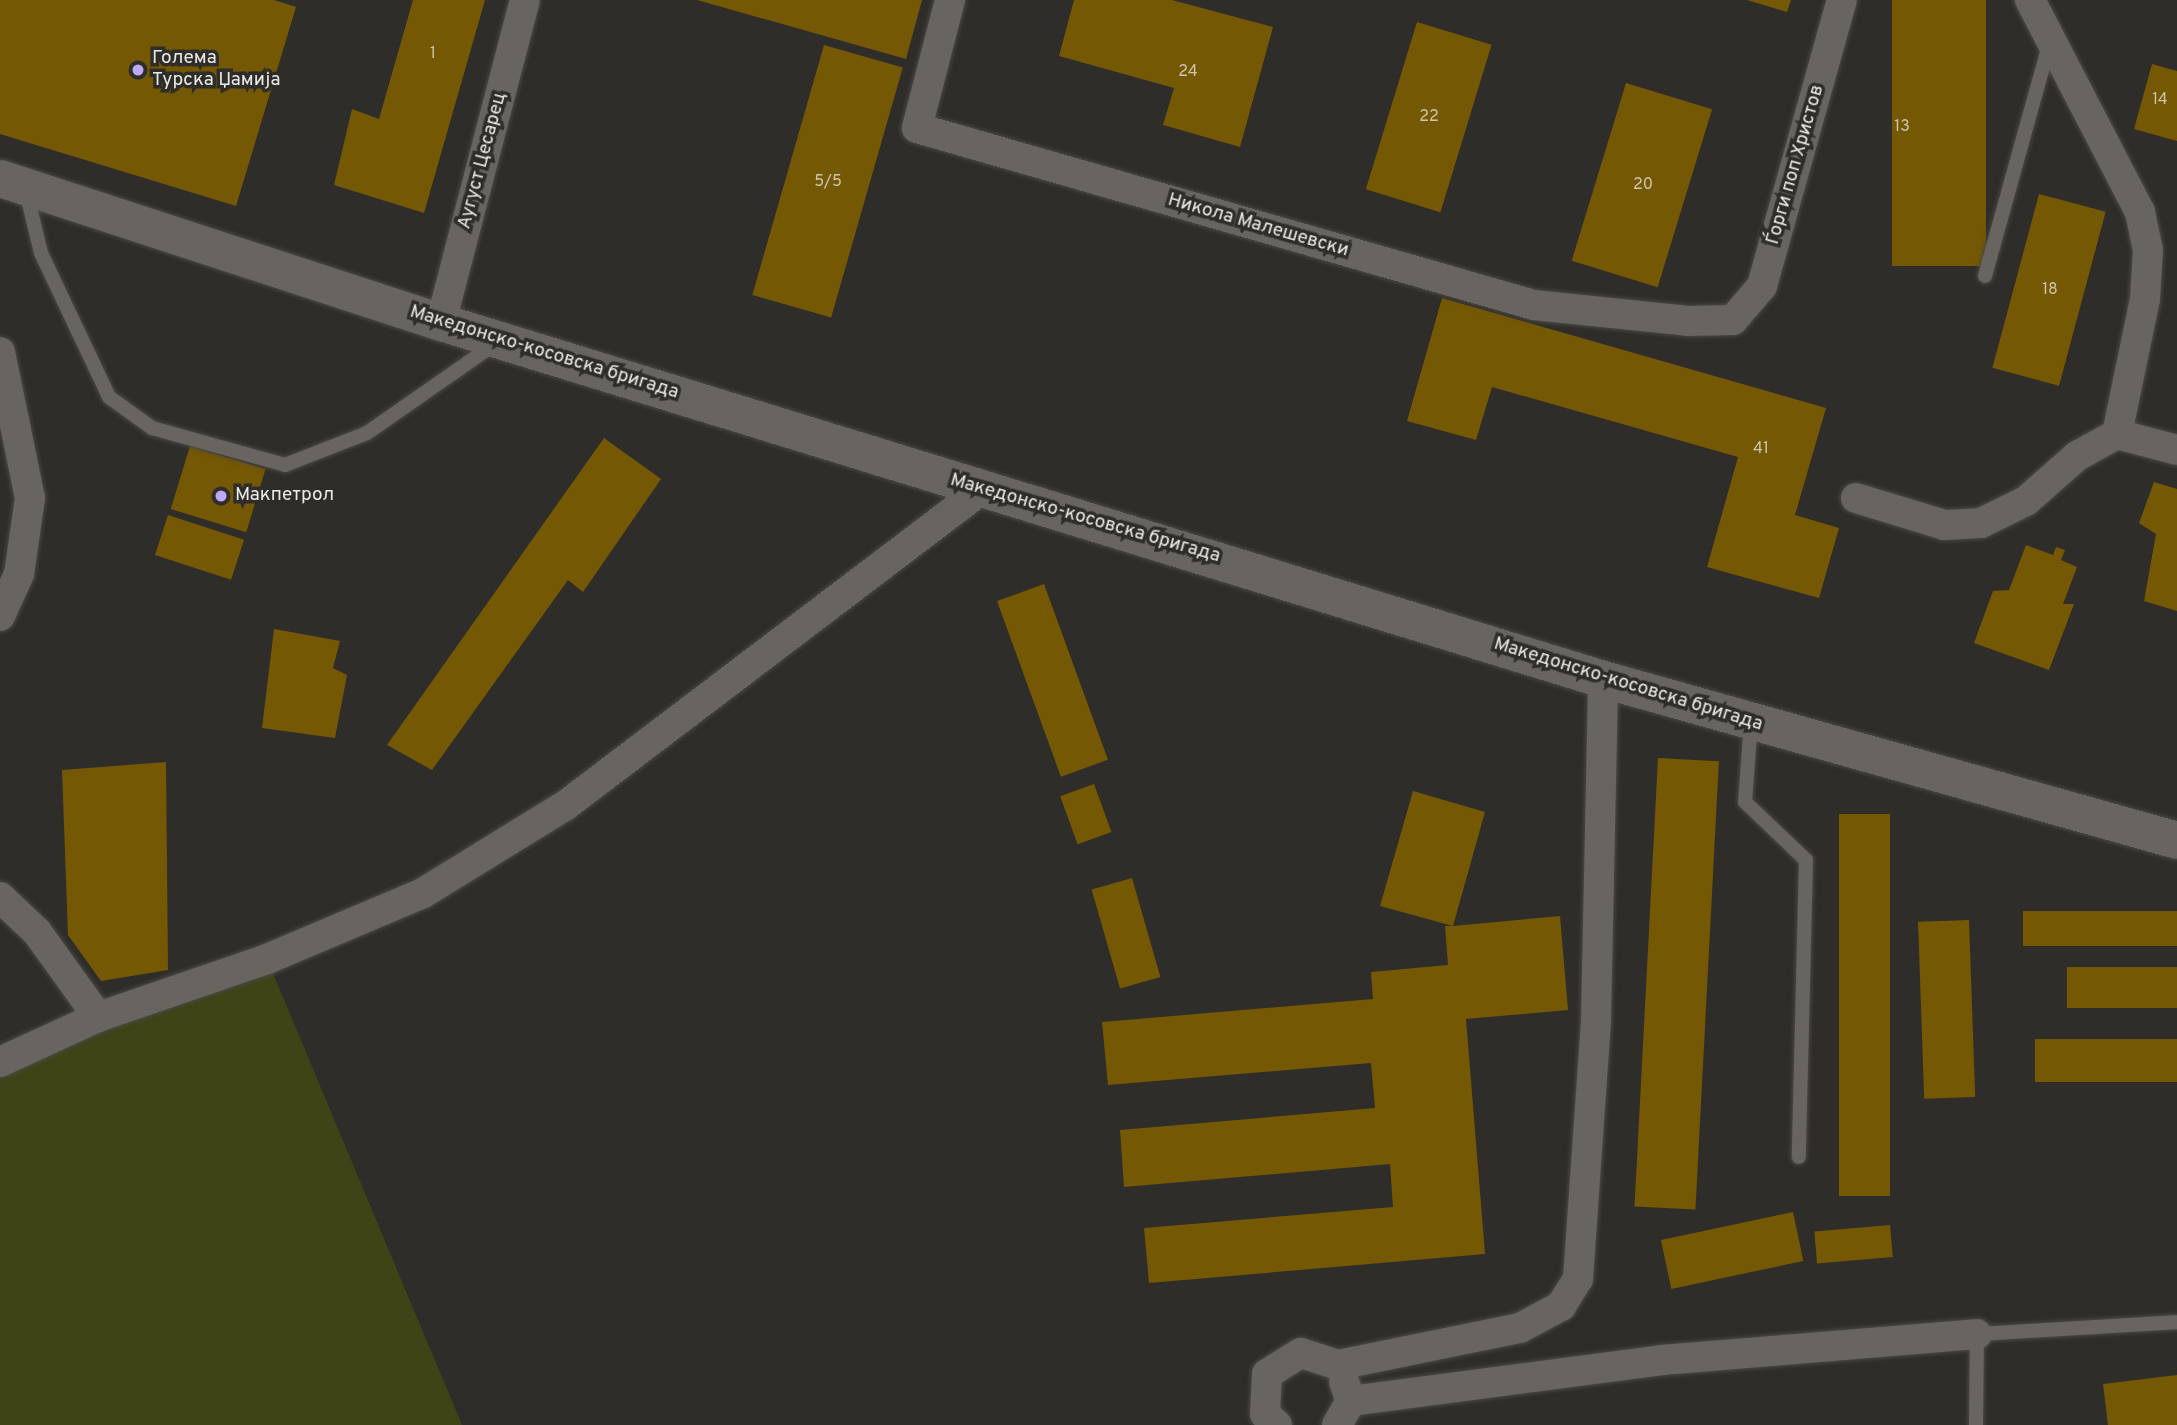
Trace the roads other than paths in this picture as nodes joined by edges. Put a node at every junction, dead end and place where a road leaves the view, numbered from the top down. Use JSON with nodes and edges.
{"nodes":[{"id":1,"x":525,"y":0,"type":"edge"},
{"id":2,"x":950,"y":0,"type":"edge"},
{"id":3,"x":1842,"y":0,"type":"edge"},
{"id":4,"x":2030,"y":0,"type":"edge"},
{"id":5,"x":2049,"y":45,"type":"junction"},
{"id":6,"x":12,"y":183,"type":"edge"},
{"id":7,"x":1985,"y":276,"type":"dead end"},
{"id":8,"x":1733,"y":320,"type":"joint"},
{"id":9,"x":440,"y":322,"type":"junction"},
{"id":10,"x":503,"y":338,"type":"junction"},
{"id":11,"x":0,"y":352,"type":"edge"},
{"id":12,"x":2117,"y":434,"type":"junction"},
{"id":13,"x":2177,"y":450,"type":"edge"},
{"id":14,"x":981,"y":490,"type":"junction"},
{"id":15,"x":1856,"y":498,"type":"dead end"},
{"id":16,"x":0,"y":616,"type":"edge"},
{"id":17,"x":1603,"y":679,"type":"junction"},
{"id":18,"x":1751,"y":722,"type":"junction"},
{"id":19,"x":2177,"y":839,"type":"edge"},
{"id":20,"x":0,"y":897,"type":"edge"},
{"id":21,"x":98,"y":1017,"type":"junction"},
{"id":22,"x":0,"y":1062,"type":"edge"},
{"id":23,"x":1800,"y":1157,"type":"dead end"},
{"id":24,"x":2177,"y":1322,"type":"edge"},
{"id":25,"x":1977,"y":1334,"type":"junction"},
{"id":26,"x":1338,"y":1365,"type":"junction"},
{"id":27,"x":1344,"y":1413,"type":"edge"},
{"id":28,"x":1264,"y":1421,"type":"edge"},
{"id":29,"x":1976,"y":1425,"type":"edge"}],
"edges":[{"from":1,"to":9,"type":"street","name":"Аугуст Цесарец"},
{"from":2,"to":8,"type":"street","name":"Никола Малешевски"},
{"from":3,"to":8,"type":"street","name":"Ѓорги поп Христов"},
{"from":4,"to":5,"type":"street"},
{"from":5,"to":7,"type":"lane"},
{"from":5,"to":12,"type":"street"},
{"from":6,"to":9,"type":"street","name":"Македонско-косовска бригада"},
{"from":6,"to":10,"type":"lane"},
{"from":9,"to":10,"type":"street","name":"Македонско-косовска бригада"},
{"from":10,"to":14,"type":"street","name":"Македонско-косовска бригада"},
{"from":11,"to":16,"type":"street"},
{"from":12,"to":13,"type":"street"},
{"from":12,"to":15,"type":"street"},
{"from":14,"to":17,"type":"street","name":"Македонско-косовска бригада"},
{"from":14,"to":21,"type":"street"},
{"from":17,"to":18,"type":"street","name":"Македонско-косовска бригада"},
{"from":17,"to":26,"type":"street"},
{"from":18,"to":19,"type":"street","name":"Македонско-косовска бригада"},
{"from":18,"to":23,"type":"lane"},
{"from":20,"to":21,"type":"street"},
{"from":21,"to":22,"type":"street"},
{"from":24,"to":25,"type":"lane"},
{"from":25,"to":27,"type":"street"},
{"from":25,"to":29,"type":"lane"},
{"from":26,"to":27,"type":"street"},
{"from":26,"to":28,"type":"street"}]}
